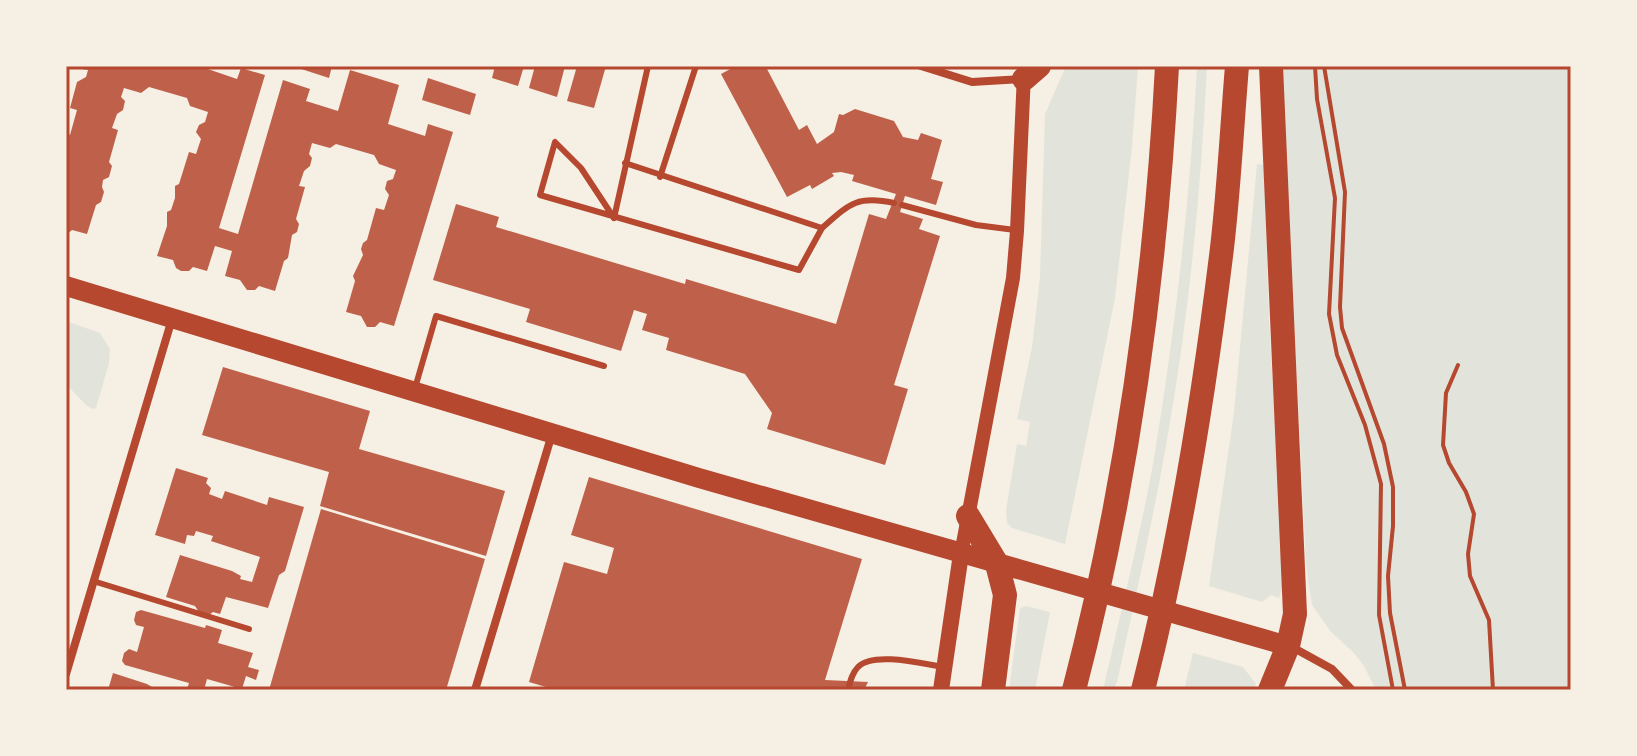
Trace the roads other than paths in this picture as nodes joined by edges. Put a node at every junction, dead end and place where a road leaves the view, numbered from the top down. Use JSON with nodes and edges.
{"nodes":[{"id":1,"x":648,"y":66,"type":"edge"},
{"id":2,"x":696,"y":66,"type":"edge"},
{"id":3,"x":921,"y":66,"type":"edge"},
{"id":4,"x":1167,"y":66,"type":"edge"},
{"id":5,"x":1237,"y":66,"type":"edge"},
{"id":6,"x":1271,"y":66,"type":"edge"},
{"id":7,"x":1029,"y":70,"type":"edge"},
{"id":8,"x":625,"y":163,"type":"junction"},
{"id":9,"x":660,"y":177,"type":"junction"},
{"id":10,"x":614,"y":218,"type":"junction"},
{"id":11,"x":822,"y":228,"type":"junction"},
{"id":12,"x":1017,"y":231,"type":"junction"},
{"id":13,"x":66,"y":286,"type":"edge"},
{"id":14,"x":173,"y":318,"type":"junction"},
{"id":15,"x":604,"y":366,"type":"dead end"},
{"id":16,"x":414,"y":391,"type":"junction"},
{"id":17,"x":552,"y":433,"type":"junction"},
{"id":18,"x":968,"y":516,"type":"junction"},
{"id":19,"x":961,"y":554,"type":"junction"},
{"id":20,"x":997,"y":564,"type":"junction"},
{"id":21,"x":93,"y":581,"type":"junction"},
{"id":22,"x":249,"y":629,"type":"dead end"},
{"id":23,"x":1288,"y":646,"type":"junction"},
{"id":24,"x":944,"y":667,"type":"junction"},
{"id":25,"x":66,"y":674,"type":"edge"},
{"id":26,"x":475,"y":690,"type":"edge"},
{"id":27,"x":848,"y":690,"type":"edge"},
{"id":28,"x":941,"y":690,"type":"edge"},
{"id":29,"x":993,"y":690,"type":"edge"},
{"id":30,"x":1074,"y":690,"type":"edge"},
{"id":31,"x":1143,"y":690,"type":"edge"},
{"id":32,"x":1270,"y":690,"type":"edge"},
{"id":33,"x":1352,"y":690,"type":"edge"}],
"edges":[{"from":1,"to":8,"type":"lane"},
{"from":2,"to":9,"type":"lane"},
{"from":3,"to":7,"type":"street"},
{"from":4,"to":30,"type":"highway"},
{"from":5,"to":31,"type":"highway"},
{"from":6,"to":23,"type":"highway"},
{"from":7,"to":12,"type":"street"},
{"from":8,"to":9,"type":"lane"},
{"from":8,"to":10,"type":"lane"},
{"from":9,"to":11,"type":"lane"},
{"from":10,"to":10,"type":"lane"},
{"from":10,"to":11,"type":"lane"},
{"from":11,"to":12,"type":"lane"},
{"from":12,"to":18,"type":"street"},
{"from":13,"to":14,"type":"main road"},
{"from":14,"to":16,"type":"main road"},
{"from":14,"to":21,"type":"street"},
{"from":15,"to":16,"type":"lane"},
{"from":16,"to":17,"type":"main road"},
{"from":17,"to":19,"type":"main road"},
{"from":17,"to":26,"type":"street"},
{"from":18,"to":19,"type":"street"},
{"from":18,"to":20,"type":"highway"},
{"from":19,"to":20,"type":"main road"},
{"from":19,"to":24,"type":"main road"},
{"from":20,"to":23,"type":"main road"},
{"from":20,"to":29,"type":"highway"},
{"from":21,"to":22,"type":"lane"},
{"from":21,"to":25,"type":"street"},
{"from":23,"to":32,"type":"highway"},
{"from":23,"to":33,"type":"street"},
{"from":24,"to":27,"type":"lane"},
{"from":24,"to":28,"type":"main road"}]}
